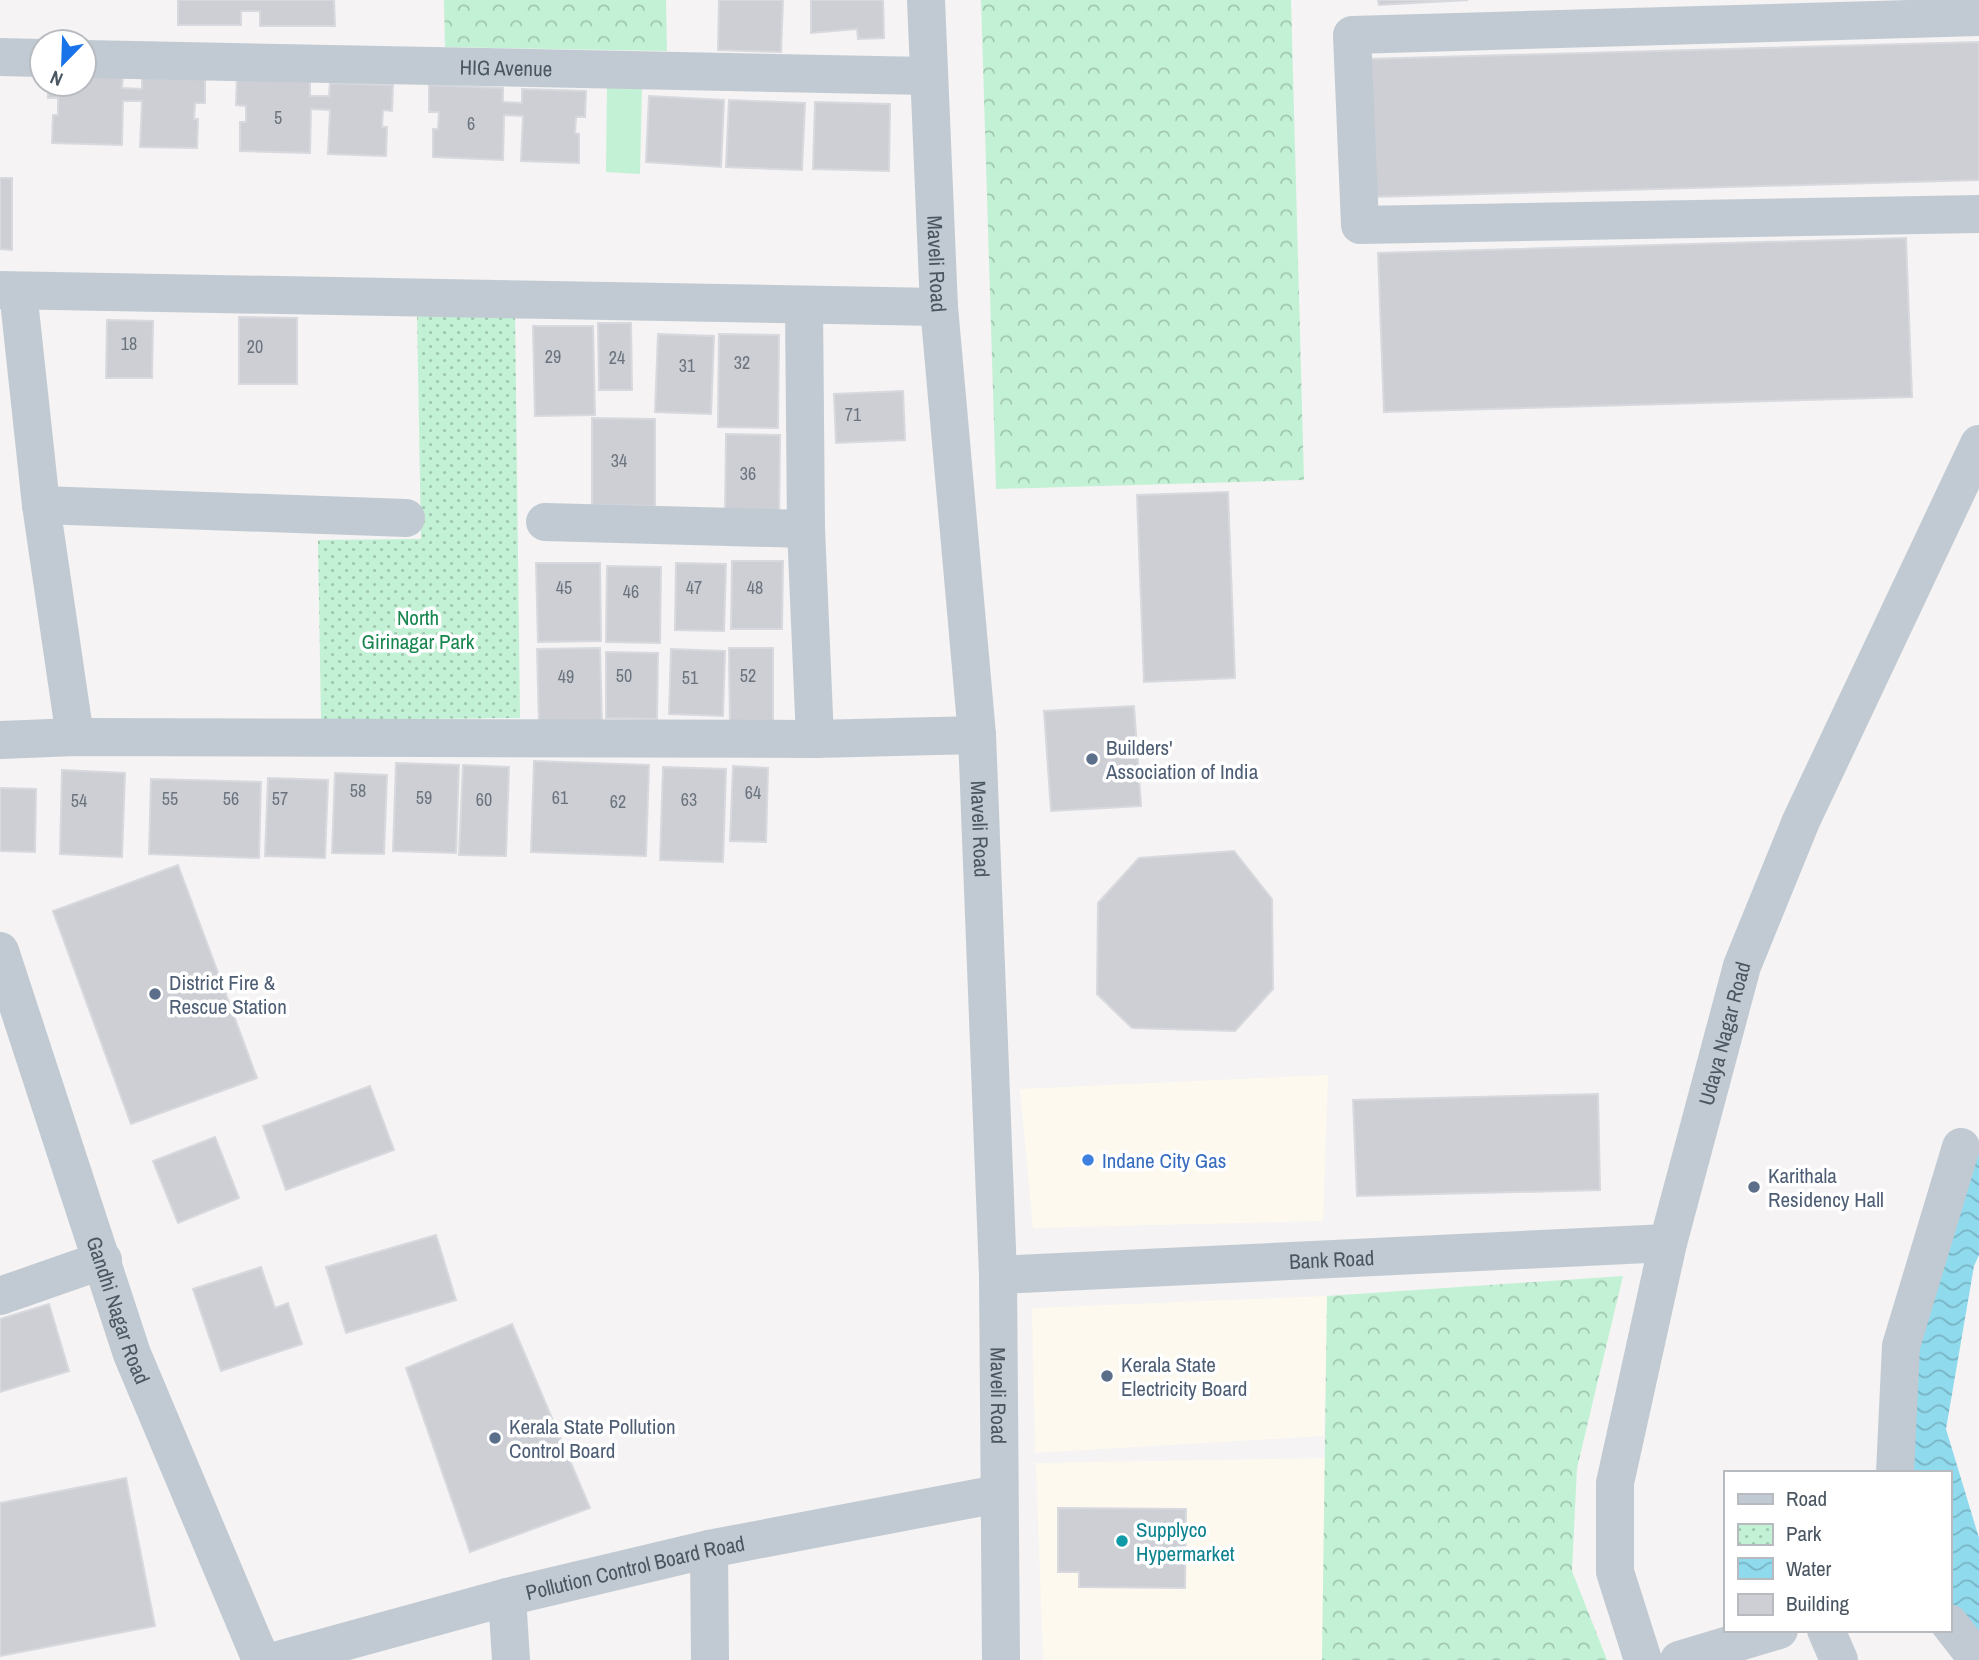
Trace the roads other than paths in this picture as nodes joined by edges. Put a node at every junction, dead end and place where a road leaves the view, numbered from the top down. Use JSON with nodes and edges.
{"nodes":[{"id":1,"x":926,"y":0,"type":"edge"},
{"id":2,"x":1979,"y":17,"type":"edge"},
{"id":3,"x":0,"y":57,"type":"edge"},
{"id":4,"x":28,"y":58,"type":"edge"},
{"id":5,"x":98,"y":59,"type":"edge"},
{"id":6,"x":927,"y":76,"type":"junction"},
{"id":7,"x":1979,"y":214,"type":"edge"},
{"id":8,"x":9,"y":290,"type":"edge"},
{"id":9,"x":804,"y":305,"type":"junction"},
{"id":10,"x":939,"y":307,"type":"junction"},
{"id":11,"x":1979,"y":444,"type":"edge"},
{"id":12,"x":41,"y":505,"type":"junction"},
{"id":13,"x":406,"y":518,"type":"dead end"},
{"id":14,"x":545,"y":522,"type":"dead end"},
{"id":15,"x":806,"y":529,"type":"junction"},
{"id":16,"x":977,"y":735,"type":"junction"},
{"id":17,"x":75,"y":737,"type":"junction"},
{"id":18,"x":0,"y":740,"type":"edge"},
{"id":19,"x":815,"y":740,"type":"junction"},
{"id":20,"x":0,"y":951,"type":"edge"},
{"id":21,"x":1961,"y":1147,"type":"dead end"},
{"id":22,"x":1668,"y":1243,"type":"junction"},
{"id":23,"x":103,"y":1260,"type":"junction"},
{"id":24,"x":998,"y":1275,"type":"junction"},
{"id":25,"x":0,"y":1296,"type":"edge"},
{"id":26,"x":1895,"y":1471,"type":"edge"},
{"id":27,"x":998,"y":1494,"type":"junction"},
{"id":28,"x":709,"y":1549,"type":"junction"},
{"id":29,"x":507,"y":1597,"type":"junction"},
{"id":30,"x":1951,"y":1626,"type":"edge"},
{"id":31,"x":1772,"y":1632,"type":"edge"},
{"id":32,"x":1827,"y":1632,"type":"edge"},
{"id":33,"x":261,"y":1660,"type":"edge"},
{"id":34,"x":278,"y":1660,"type":"edge"},
{"id":35,"x":511,"y":1660,"type":"edge"},
{"id":36,"x":710,"y":1660,"type":"edge"},
{"id":37,"x":1002,"y":1660,"type":"edge"},
{"id":38,"x":1643,"y":1660,"type":"edge"},
{"id":39,"x":1679,"y":1660,"type":"edge"},
{"id":40,"x":1839,"y":1660,"type":"edge"},
{"id":41,"x":1978,"y":1660,"type":"edge"}],
"edges":[{"from":1,"to":6,"type":"street","name":"Maveli Road"},
{"from":2,"to":7,"type":"street"},
{"from":3,"to":4,"type":"street"},
{"from":5,"to":6,"type":"street","name":"HIG Avenue"},
{"from":6,"to":10,"type":"street","name":"Maveli Road"},
{"from":8,"to":9,"type":"street"},
{"from":8,"to":12,"type":"street"},
{"from":9,"to":10,"type":"street"},
{"from":9,"to":15,"type":"street"},
{"from":10,"to":16,"type":"street","name":"Maveli Road"},
{"from":11,"to":22,"type":"street","name":"Udaya Nagar Road"},
{"from":12,"to":13,"type":"street"},
{"from":12,"to":17,"type":"street"},
{"from":14,"to":15,"type":"street"},
{"from":15,"to":19,"type":"street"},
{"from":16,"to":19,"type":"street"},
{"from":16,"to":24,"type":"street","name":"Maveli Road"},
{"from":17,"to":18,"type":"street"},
{"from":17,"to":19,"type":"street"},
{"from":20,"to":23,"type":"street","name":"Gandhi Nagar Road"},
{"from":21,"to":26,"type":"street"},
{"from":22,"to":24,"type":"street","name":"Bank Road"},
{"from":22,"to":38,"type":"street","name":"Udaya Nagar Road"},
{"from":23,"to":25,"type":"street"},
{"from":23,"to":33,"type":"street","name":"Gandhi Nagar Road"},
{"from":24,"to":27,"type":"street","name":"Maveli Road"},
{"from":27,"to":28,"type":"street","name":"Pollution Control Board Road"},
{"from":27,"to":37,"type":"street","name":"Maveli Road"},
{"from":28,"to":29,"type":"street","name":"Pollution Control Board Road"},
{"from":28,"to":36,"type":"street"},
{"from":29,"to":34,"type":"street","name":"Pollution Control Board Road"},
{"from":29,"to":35,"type":"street"},
{"from":30,"to":41,"type":"street"},
{"from":31,"to":39,"type":"street"},
{"from":32,"to":40,"type":"street"}]}
